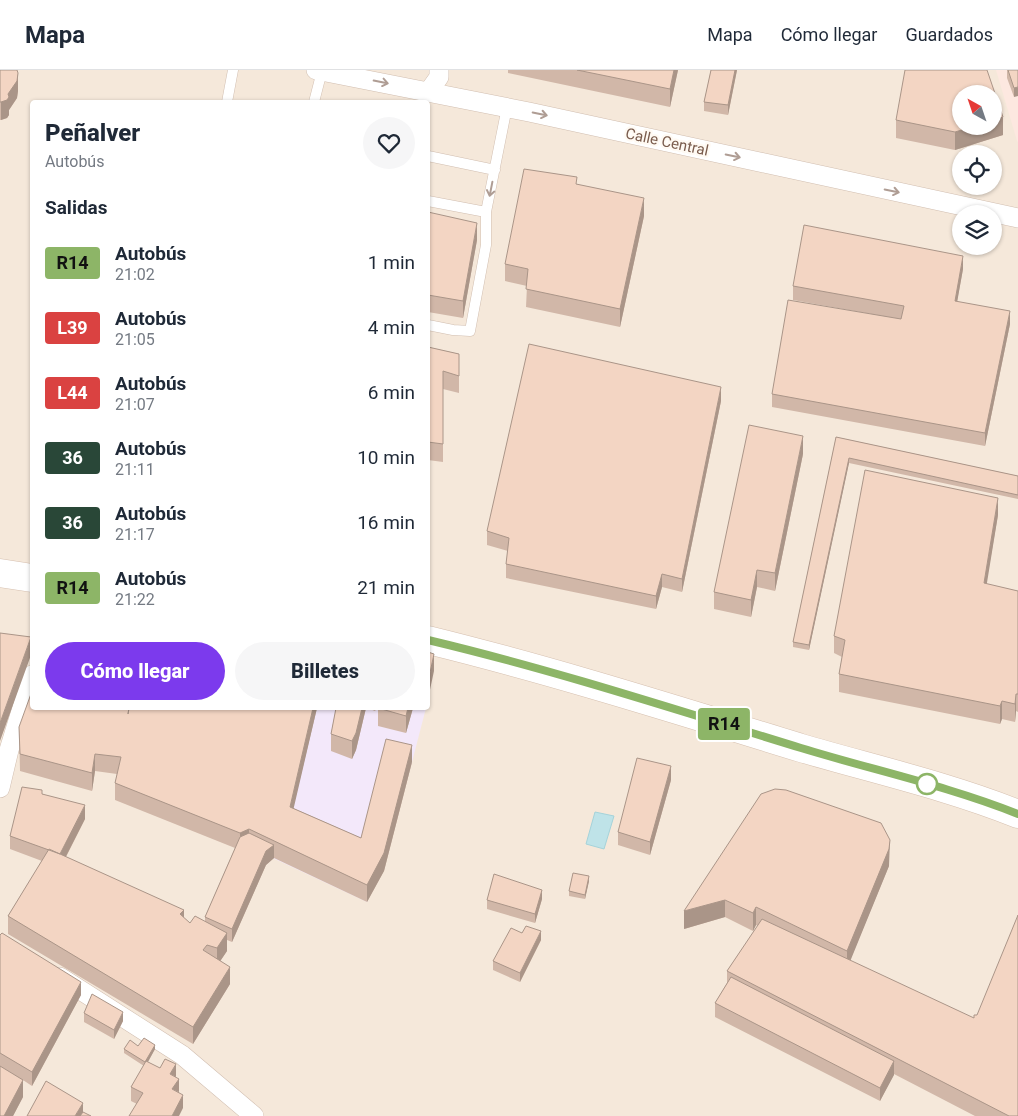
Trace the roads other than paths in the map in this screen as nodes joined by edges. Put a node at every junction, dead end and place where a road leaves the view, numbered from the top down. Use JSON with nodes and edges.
{"nodes":[{"id":1,"x":233,"y":70,"type":"edge"},
{"id":2,"x":439,"y":70,"type":"edge"},
{"id":3,"x":319,"y":71,"type":"edge"},
{"id":4,"x":430,"y":91,"type":"junction"},
{"id":5,"x":227,"y":100,"type":"edge"},
{"id":6,"x":314,"y":100,"type":"edge"},
{"id":7,"x":507,"y":107,"type":"junction"},
{"id":8,"x":430,"y":156,"type":"edge"},
{"id":9,"x":495,"y":170,"type":"junction"},
{"id":10,"x":430,"y":201,"type":"edge"},
{"id":11,"x":486,"y":212,"type":"junction"},
{"id":12,"x":1018,"y":218,"type":"edge"},
{"id":13,"x":430,"y":325,"type":"edge"},
{"id":14,"x":0,"y":573,"type":"edge"},
{"id":15,"x":30,"y":578,"type":"edge"},
{"id":16,"x":430,"y":641,"type":"edge"},
{"id":17,"x":30,"y":682,"type":"edge"},
{"id":18,"x":0,"y":788,"type":"edge"},
{"id":19,"x":984,"y":800,"type":"junction"},
{"id":20,"x":1018,"y":804,"type":"edge"},
{"id":21,"x":1018,"y":814,"type":"edge"},
{"id":22,"x":42,"y":966,"type":"edge"},
{"id":23,"x":254,"y":1116,"type":"edge"}],
"edges":[{"from":1,"to":5,"type":"lane"},
{"from":2,"to":4,"type":"street"},
{"from":3,"to":4,"type":"street","name":"Calle Central","one_way":true},
{"from":3,"to":6,"type":"lane"},
{"from":4,"to":7,"type":"street","name":"Calle Central"},
{"from":7,"to":9,"type":"lane"},
{"from":7,"to":12,"type":"street","name":"Calle Central","one_way":true},
{"from":8,"to":9,"type":"lane"},
{"from":9,"to":11,"type":"lane","one_way":true},
{"from":10,"to":11,"type":"lane"},
{"from":11,"to":13,"type":"lane"},
{"from":14,"to":15,"type":"main road"},
{"from":16,"to":19,"type":"main road"},
{"from":17,"to":18,"type":"street"},
{"from":19,"to":20,"type":"main road"},
{"from":19,"to":21,"type":"main road"},
{"from":22,"to":23,"type":"street"}]}
